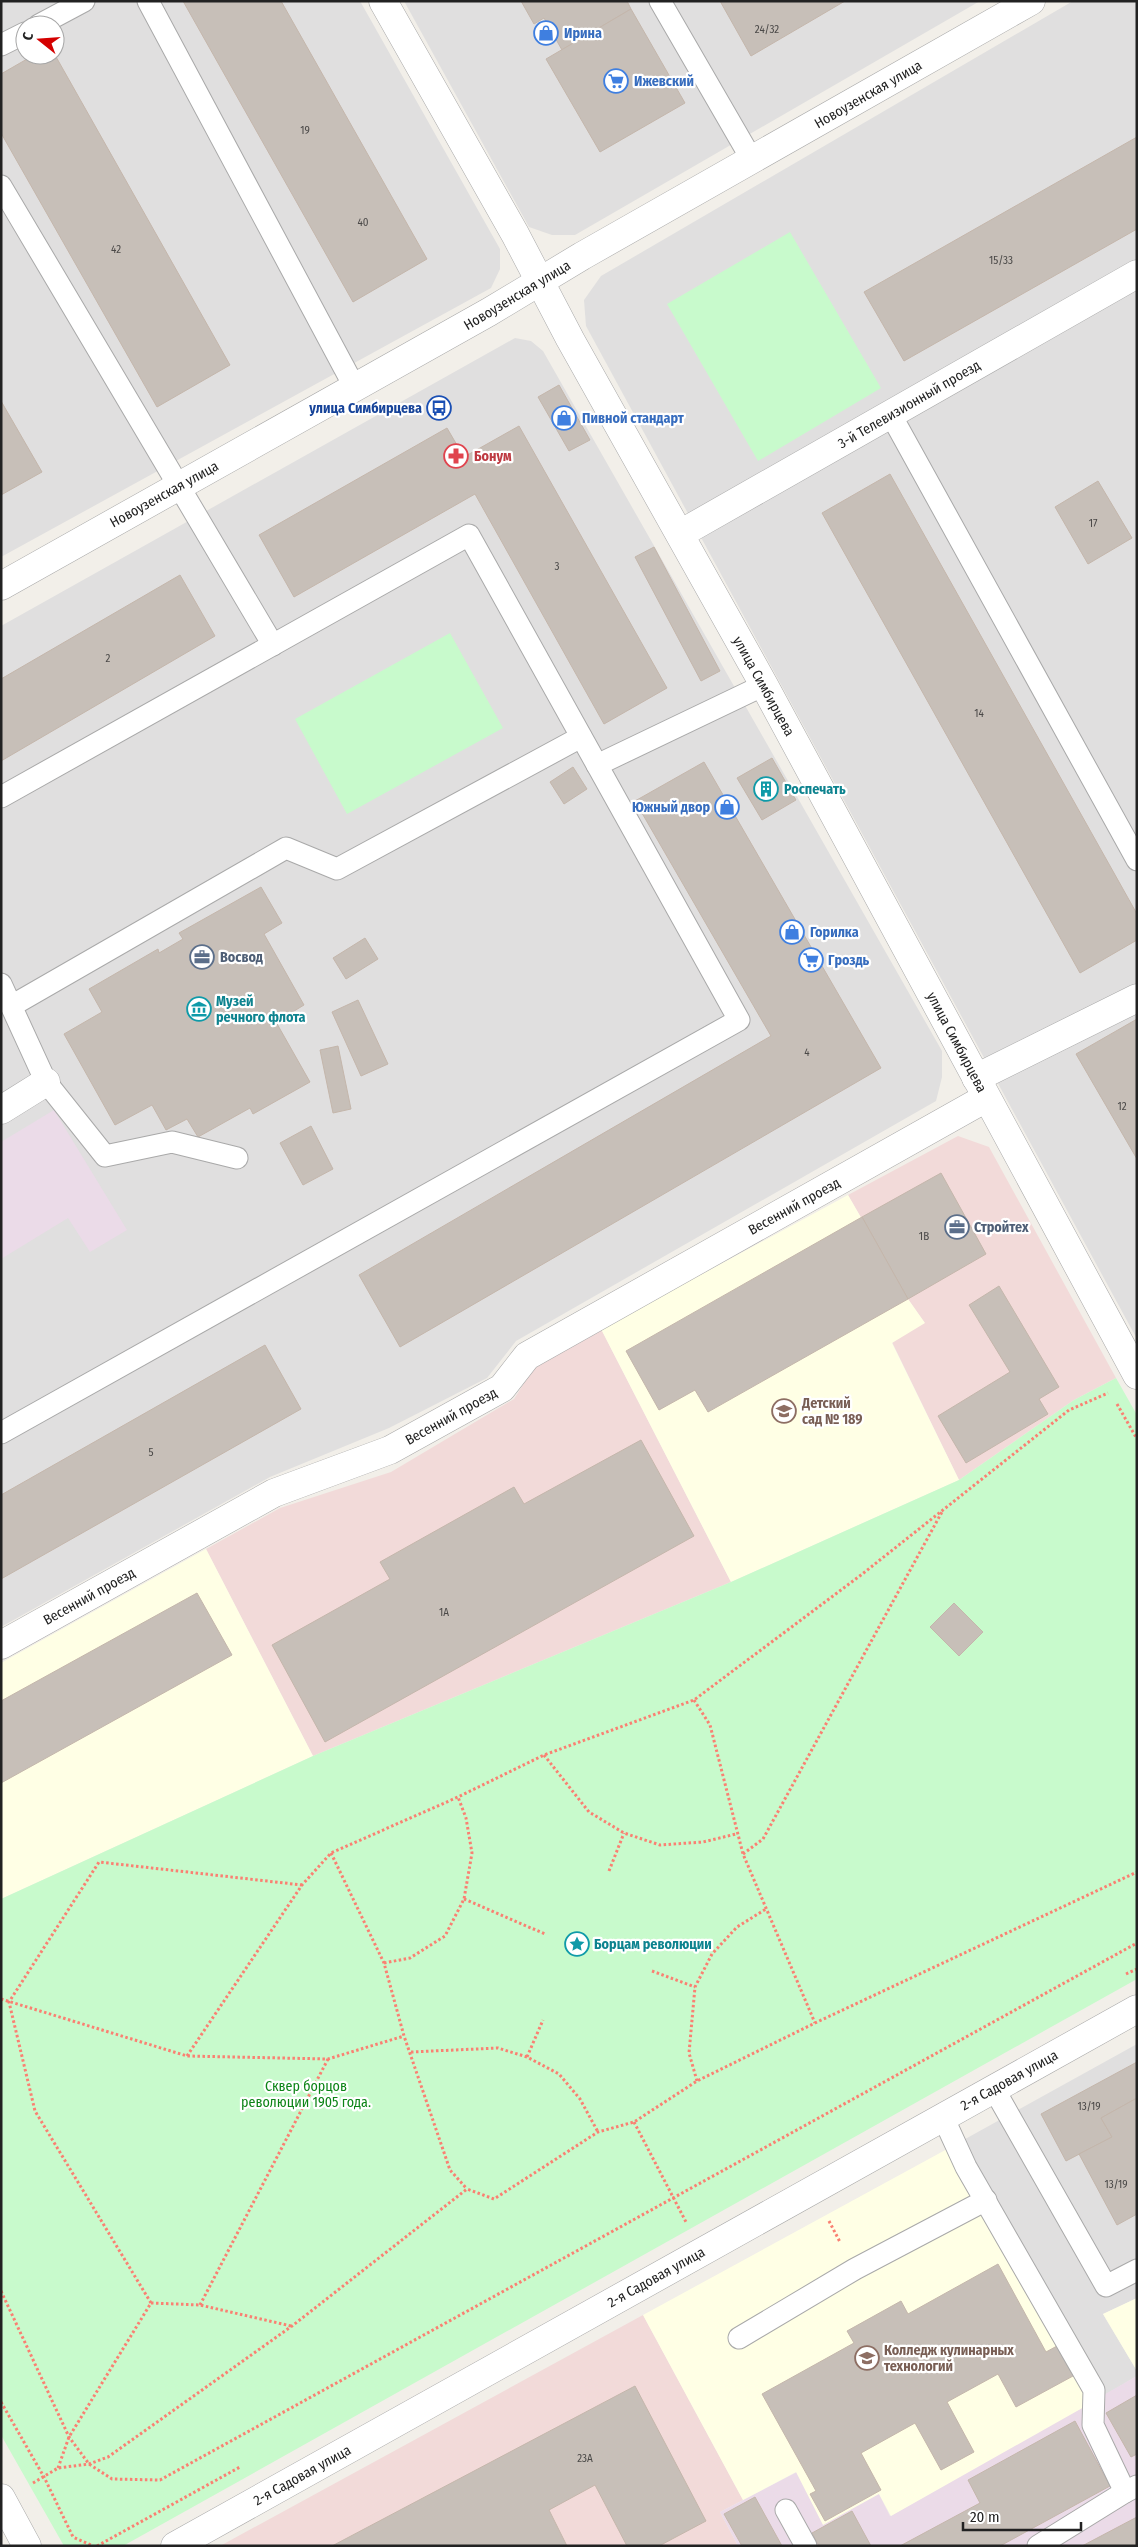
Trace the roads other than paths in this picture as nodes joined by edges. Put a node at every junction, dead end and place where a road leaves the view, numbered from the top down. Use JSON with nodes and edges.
{"nodes":[{"id":1,"x":84,"y":1,"type":"edge"},
{"id":2,"x":148,"y":1,"type":"edge"},
{"id":3,"x":383,"y":1,"type":"edge"},
{"id":4,"x":660,"y":1,"type":"edge"},
{"id":5,"x":1031,"y":1,"type":"edge"},
{"id":6,"x":58,"y":15,"type":"edge"},
{"id":7,"x":15,"y":37,"type":"edge"},
{"id":8,"x":1,"y":45,"type":"edge"},
{"id":9,"x":752,"y":160,"type":"junction"},
{"id":10,"x":1,"y":186,"type":"edge"},
{"id":11,"x":1137,"y":274,"type":"edge"},
{"id":12,"x":540,"y":282,"type":"junction"},
{"id":13,"x":355,"y":388,"type":"junction"},
{"id":14,"x":891,"y":415,"type":"junction"},
{"id":15,"x":180,"y":485,"type":"junction"},
{"id":16,"x":680,"y":534,"type":"junction"},
{"id":17,"x":1,"y":586,"type":"edge"},
{"id":18,"x":273,"y":644,"type":"junction"},
{"id":19,"x":764,"y":685,"type":"junction"},
{"id":20,"x":581,"y":737,"type":"junction"},
{"id":21,"x":597,"y":765,"type":"junction"},
{"id":22,"x":1,"y":797,"type":"edge"},
{"id":23,"x":1137,"y":860,"type":"edge"},
{"id":24,"x":1,"y":984,"type":"edge"},
{"id":25,"x":1137,"y":998,"type":"edge"},
{"id":26,"x":13,"y":1005,"type":"junction"},
{"id":27,"x":46,"y":1082,"type":"junction"},
{"id":28,"x":981,"y":1088,"type":"junction"},
{"id":29,"x":1,"y":1110,"type":"edge"},
{"id":30,"x":237,"y":1158,"type":"dead end"},
{"id":31,"x":1137,"y":1375,"type":"edge"},
{"id":32,"x":1,"y":1433,"type":"edge"},
{"id":33,"x":1,"y":1645,"type":"edge"},
{"id":34,"x":1137,"y":2009,"type":"edge"},
{"id":35,"x":994,"y":2089,"type":"junction"},
{"id":36,"x":943,"y":2117,"type":"junction"},
{"id":37,"x":986,"y":2200,"type":"junction"},
{"id":38,"x":1137,"y":2270,"type":"edge"},
{"id":39,"x":739,"y":2338,"type":"dead end"},
{"id":40,"x":1131,"y":2489,"type":"edge"},
{"id":41,"x":1,"y":2498,"type":"edge"},
{"id":42,"x":786,"y":2510,"type":"dead end"},
{"id":43,"x":26,"y":2546,"type":"edge"},
{"id":44,"x":175,"y":2546,"type":"edge"},
{"id":45,"x":806,"y":2546,"type":"edge"},
{"id":46,"x":1038,"y":2546,"type":"edge"}],
"edges":[{"from":1,"to":6,"type":"lane"},
{"from":2,"to":13,"type":"lane"},
{"from":3,"to":12,"type":"street","name":"улица Симбирцева"},
{"from":4,"to":9,"type":"lane"},
{"from":5,"to":9,"type":"street","name":"Новоузенская улица"},
{"from":7,"to":8,"type":"lane"},
{"from":9,"to":12,"type":"street","name":"Новоузенская улица"},
{"from":10,"to":15,"type":"lane"},
{"from":11,"to":14,"type":"street","name":"3-й Телевизионный проезд"},
{"from":12,"to":13,"type":"street","name":"Новоузенская улица"},
{"from":12,"to":16,"type":"street","name":"улица Симбирцева"},
{"from":13,"to":15,"type":"street","name":"Новоузенская улица"},
{"from":14,"to":16,"type":"street","name":"3-й Телевизионный проезд"},
{"from":14,"to":23,"type":"lane"},
{"from":15,"to":17,"type":"street","name":"Новоузенская улица"},
{"from":15,"to":18,"type":"lane"},
{"from":16,"to":19,"type":"street","name":"улица Симбирцева"},
{"from":18,"to":20,"type":"lane"},
{"from":18,"to":22,"type":"lane"},
{"from":19,"to":21,"type":"lane"},
{"from":19,"to":28,"type":"street","name":"улица Симбирцева"},
{"from":20,"to":21,"type":"lane"},
{"from":20,"to":26,"type":"lane"},
{"from":21,"to":32,"type":"lane"},
{"from":24,"to":26,"type":"lane"},
{"from":25,"to":28,"type":"street","name":"Весенний проезд"},
{"from":26,"to":27,"type":"lane"},
{"from":27,"to":29,"type":"street"},
{"from":27,"to":30,"type":"lane"},
{"from":28,"to":31,"type":"street","name":"улица Симбирцева"},
{"from":28,"to":33,"type":"street","name":"Весенний проезд"},
{"from":34,"to":35,"type":"street","name":"2-я Садовая улица"},
{"from":35,"to":36,"type":"street","name":"2-я Садовая улица"},
{"from":35,"to":38,"type":"lane"},
{"from":36,"to":37,"type":"lane"},
{"from":36,"to":44,"type":"street","name":"2-я Садовая улица"},
{"from":37,"to":39,"type":"lane"},
{"from":37,"to":40,"type":"lane"},
{"from":40,"to":46,"type":"lane"},
{"from":41,"to":43,"type":"street"},
{"from":42,"to":45,"type":"lane"}]}
